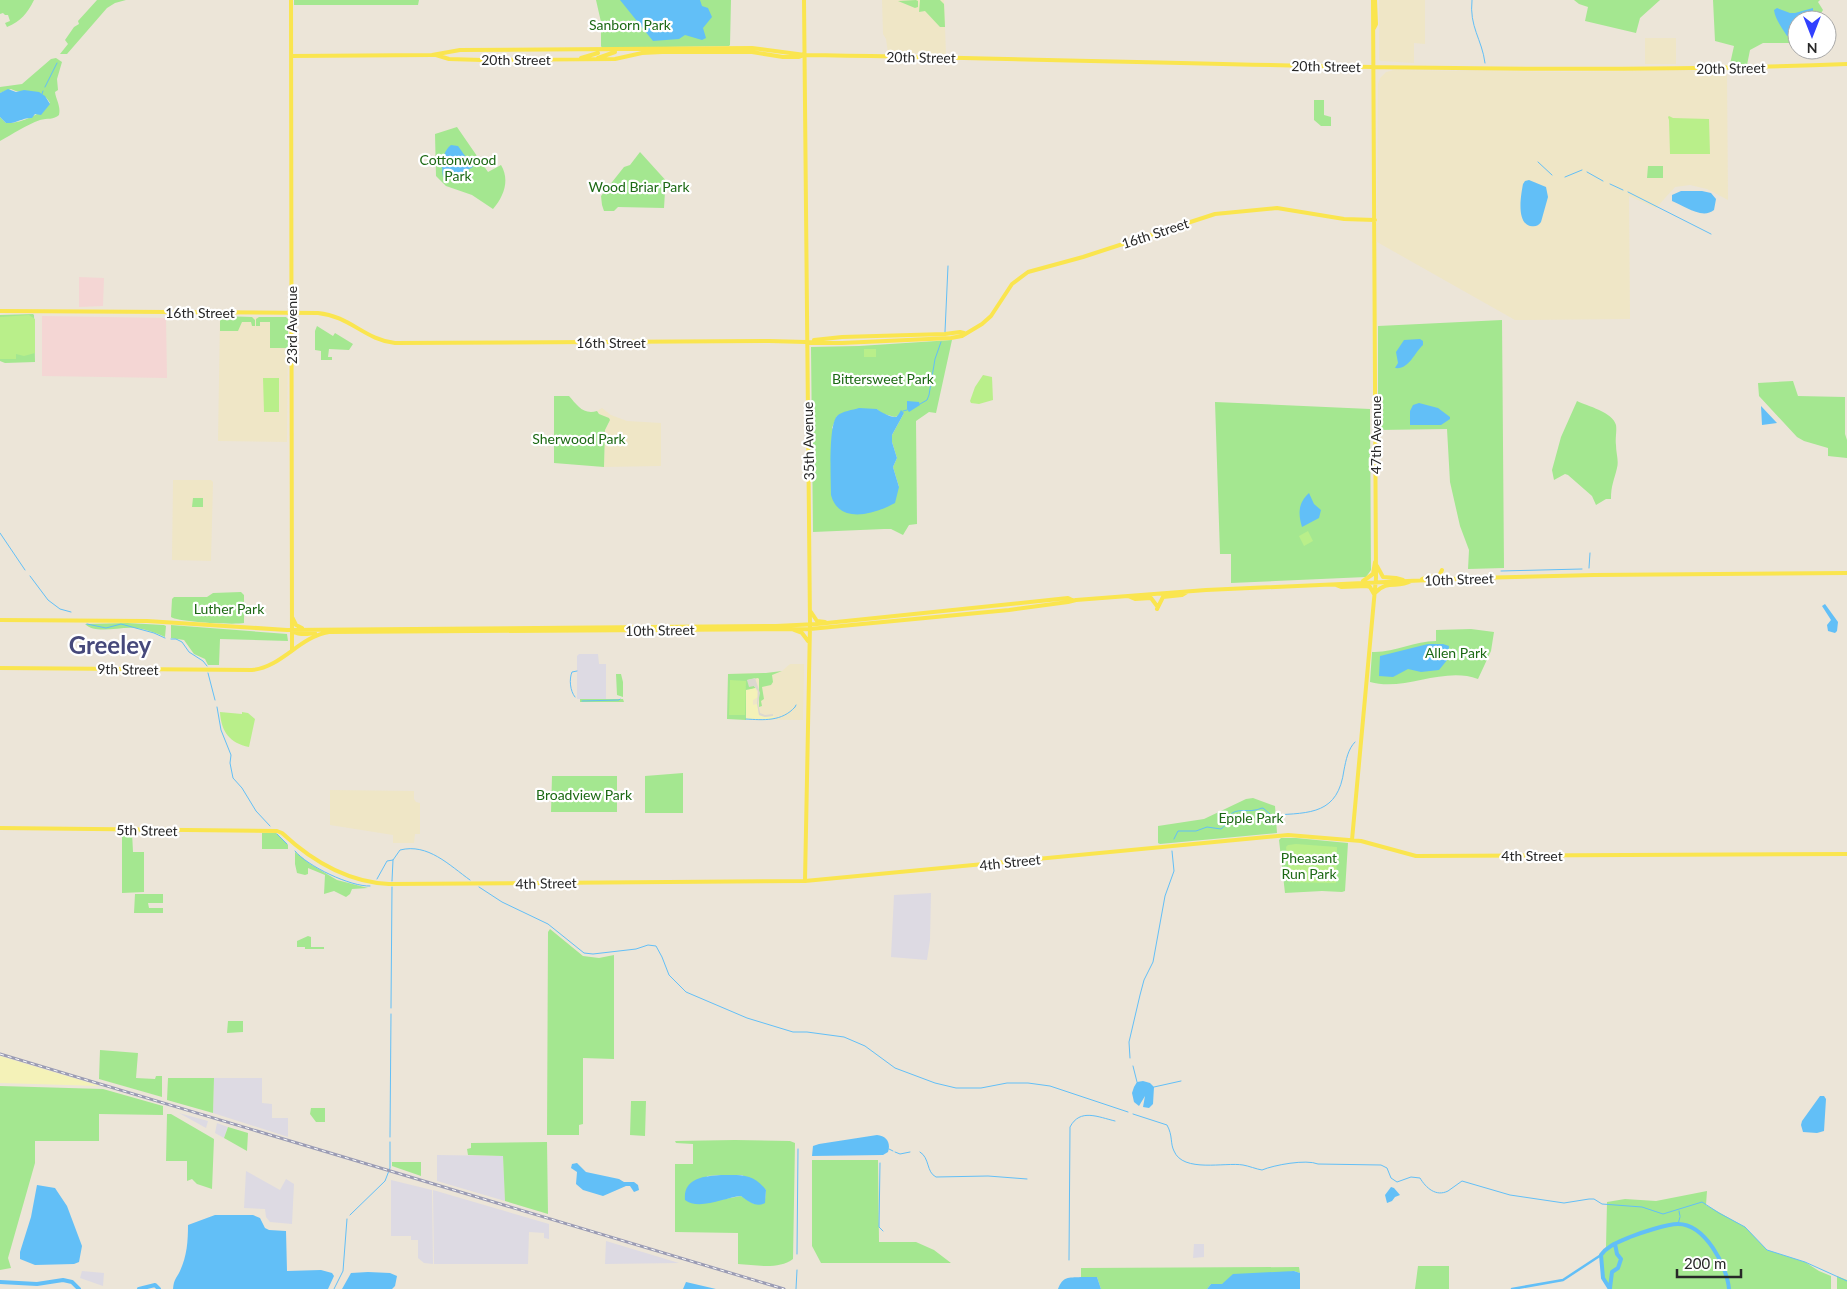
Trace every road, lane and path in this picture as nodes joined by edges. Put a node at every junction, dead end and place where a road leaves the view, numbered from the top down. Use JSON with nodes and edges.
{"nodes":[{"id":1,"x":291,"y":0,"type":"edge"},
{"id":2,"x":804,"y":0,"type":"edge"},
{"id":3,"x":1374,"y":0,"type":"edge"},
{"id":4,"x":620,"y":50,"type":"junction"},
{"id":5,"x":436,"y":55,"type":"junction"},
{"id":6,"x":805,"y":55,"type":"junction"},
{"id":7,"x":291,"y":56,"type":"junction"},
{"id":8,"x":574,"y":59,"type":"junction"},
{"id":9,"x":1847,"y":64,"type":"edge"},
{"id":10,"x":1374,"y":67,"type":"junction"},
{"id":11,"x":1375,"y":220,"type":"junction"},
{"id":12,"x":0,"y":311,"type":"edge"},
{"id":13,"x":292,"y":312,"type":"junction"},
{"id":14,"x":807,"y":342,"type":"junction"},
{"id":15,"x":1376,"y":562,"type":"junction"},
{"id":16,"x":1442,"y":570,"type":"dead end"},
{"id":17,"x":1847,"y":573,"type":"edge"},
{"id":18,"x":1413,"y":580,"type":"junction"},
{"id":19,"x":1420,"y":580,"type":"junction"},
{"id":20,"x":1405,"y":581,"type":"junction"},
{"id":21,"x":1361,"y":582,"type":"junction"},
{"id":22,"x":1376,"y":582,"type":"junction"},
{"id":23,"x":1334,"y":584,"type":"junction"},
{"id":24,"x":1189,"y":591,"type":"junction"},
{"id":25,"x":1375,"y":594,"type":"junction"},
{"id":26,"x":1125,"y":596,"type":"junction"},
{"id":27,"x":1072,"y":600,"type":"junction"},
{"id":28,"x":810,"y":611,"type":"junction"},
{"id":29,"x":292,"y":615,"type":"junction"},
{"id":30,"x":0,"y":620,"type":"edge"},
{"id":31,"x":829,"y":623,"type":"junction"},
{"id":32,"x":666,"y":626,"type":"junction"},
{"id":33,"x":687,"y":626,"type":"junction"},
{"id":34,"x":747,"y":627,"type":"junction"},
{"id":35,"x":810,"y":627,"type":"junction"},
{"id":36,"x":365,"y":628,"type":"junction"},
{"id":37,"x":787,"y":629,"type":"junction"},
{"id":38,"x":292,"y":630,"type":"junction"},
{"id":39,"x":650,"y":630,"type":"junction"},
{"id":40,"x":671,"y":630,"type":"junction"},
{"id":41,"x":318,"y":631,"type":"junction"},
{"id":42,"x":358,"y":632,"type":"junction"},
{"id":43,"x":809,"y":642,"type":"junction"},
{"id":44,"x":292,"y":650,"type":"junction"},
{"id":45,"x":0,"y":668,"type":"edge"},
{"id":46,"x":257,"y":670,"type":"joint"},
{"id":47,"x":0,"y":828,"type":"edge"},
{"id":48,"x":291,"y":839,"type":"joint"},
{"id":49,"x":1352,"y":840,"type":"junction"},
{"id":50,"x":1847,"y":854,"type":"edge"},
{"id":51,"x":805,"y":881,"type":"junction"}],
"edges":[{"from":1,"to":7,"type":"main road","name":"23rd Avenue"},
{"from":2,"to":6,"type":"main road","name":"35th Avenue"},
{"from":3,"to":10,"type":"main road","name":"47th Avenue"},
{"from":4,"to":5,"type":"main road","name":"20th Street"},
{"from":4,"to":6,"type":"main road","name":"20th Street"},
{"from":4,"to":8,"type":"main road"},
{"from":5,"to":7,"type":"main road","name":"20th Street"},
{"from":5,"to":8,"type":"main road","name":"20th Street"},
{"from":6,"to":8,"type":"main road","name":"20th Street"},
{"from":6,"to":10,"type":"main road","name":"20th Street"},
{"from":6,"to":14,"type":"main road","name":"35th Avenue"},
{"from":7,"to":13,"type":"main road","name":"23rd Avenue"},
{"from":9,"to":10,"type":"main road","name":"20th Street"},
{"from":10,"to":11,"type":"main road","name":"47th Avenue"},
{"from":11,"to":14,"type":"main road","name":"16th Street"},
{"from":11,"to":15,"type":"main road","name":"47th Avenue"},
{"from":12,"to":13,"type":"main road","name":"16th Street"},
{"from":13,"to":14,"type":"main road","name":"16th Street"},
{"from":13,"to":29,"type":"main road","name":"23rd Avenue"},
{"from":14,"to":28,"type":"main road","name":"35th Avenue"},
{"from":15,"to":20,"type":"main road"},
{"from":15,"to":21,"type":"main road"},
{"from":15,"to":22,"type":"main road","name":"47th Avenue"},
{"from":16,"to":19,"type":"main road"},
{"from":17,"to":19,"type":"main road","name":"10th Street"},
{"from":18,"to":19,"type":"main road","name":"10th Street"},
{"from":18,"to":20,"type":"main road","name":"10th Street"},
{"from":18,"to":25,"type":"main road"},
{"from":20,"to":22,"type":"main road","name":"10th Street"},
{"from":21,"to":22,"type":"main road","name":"10th Street"},
{"from":21,"to":23,"type":"main road","name":"10th Street"},
{"from":22,"to":25,"type":"main road","name":"47th Avenue"},
{"from":23,"to":24,"type":"main road","name":"10th Street"},
{"from":23,"to":25,"type":"main road"},
{"from":24,"to":26,"type":"main road","name":"10th Street"},
{"from":24,"to":26,"type":"main road"},
{"from":25,"to":49,"type":"main road","name":"47th Avenue"},
{"from":26,"to":27,"type":"main road","name":"10th Street"},
{"from":27,"to":31,"type":"main road","name":"10th Street"},
{"from":27,"to":35,"type":"main road","name":"10th Street"},
{"from":28,"to":31,"type":"main road"},
{"from":28,"to":35,"type":"main road","name":"35th Avenue"},
{"from":29,"to":38,"type":"main road","name":"23rd Avenue"},
{"from":29,"to":41,"type":"main road"},
{"from":30,"to":38,"type":"main road"},
{"from":31,"to":35,"type":"main road","name":"10th Street"},
{"from":32,"to":33,"type":"main road","name":"10th Street"},
{"from":32,"to":36,"type":"main road","name":"10th Street"},
{"from":32,"to":39,"type":"main road"},
{"from":33,"to":34,"type":"main road","name":"10th Street"},
{"from":33,"to":40,"type":"main road"},
{"from":34,"to":35,"type":"main road","name":"10th Street"},
{"from":34,"to":37,"type":"main road","name":"10th Street"},
{"from":34,"to":40,"type":"main road","name":"10th Street"},
{"from":35,"to":37,"type":"main road","name":"10th Street"},
{"from":35,"to":43,"type":"main road","name":"35th Avenue"},
{"from":36,"to":41,"type":"main road","name":"10th Street"},
{"from":36,"to":42,"type":"main road"},
{"from":37,"to":43,"type":"main road"},
{"from":38,"to":41,"type":"main road"},
{"from":38,"to":44,"type":"main road","name":"23rd Avenue"},
{"from":39,"to":40,"type":"main road","name":"10th Street"},
{"from":39,"to":42,"type":"main road","name":"10th Street"},
{"from":41,"to":42,"type":"main road","name":"10th Street"},
{"from":41,"to":44,"type":"main road","name":"10th Street"},
{"from":43,"to":51,"type":"main road","name":"35th Avenue"},
{"from":44,"to":46,"type":"main road","name":"10th Street"},
{"from":45,"to":46,"type":"main road","name":"9th Street"},
{"from":47,"to":48,"type":"main road","name":"5th Street"},
{"from":48,"to":51,"type":"main road","name":"4th Street"},
{"from":49,"to":50,"type":"main road","name":"4th Street"},
{"from":49,"to":51,"type":"main road","name":"4th Street"}]}
